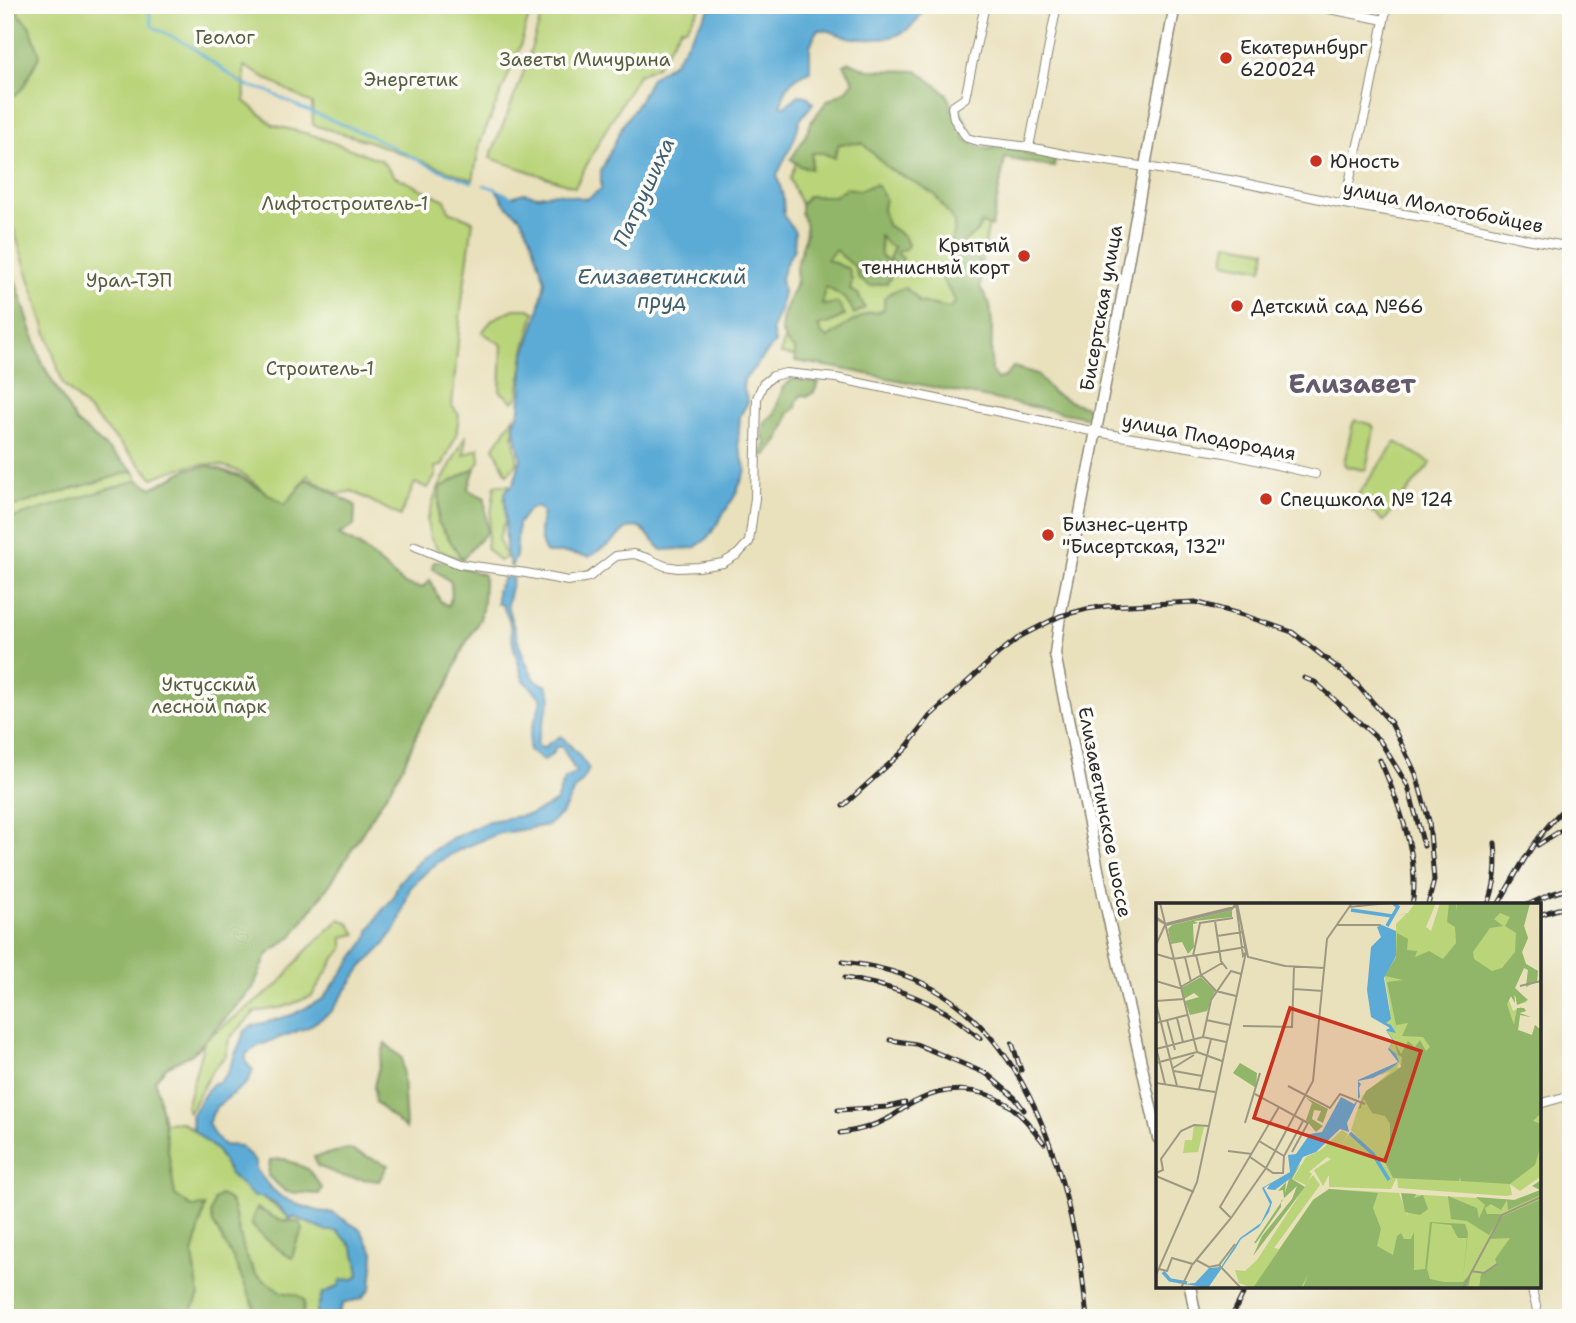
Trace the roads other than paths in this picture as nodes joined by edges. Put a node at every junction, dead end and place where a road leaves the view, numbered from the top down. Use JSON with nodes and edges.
{"nodes":[{"id":1,"x":985,"y":5,"type":"edge"},
{"id":2,"x":1057,"y":5,"type":"edge"},
{"id":3,"x":1175,"y":5,"type":"edge"},
{"id":4,"x":1310,"y":5,"type":"edge"},
{"id":5,"x":1387,"y":5,"type":"edge"},
{"id":6,"x":1384,"y":20,"type":"junction"},
{"id":7,"x":1029,"y":147,"type":"junction"},
{"id":8,"x":1144,"y":166,"type":"junction"},
{"id":9,"x":1344,"y":204,"type":"junction"},
{"id":10,"x":1571,"y":247,"type":"edge"},
{"id":11,"x":1096,"y":432,"type":"junction"},
{"id":12,"x":1315,"y":474,"type":"dead end"},
{"id":13,"x":415,"y":546,"type":"dead end"},
{"id":14,"x":1060,"y":616,"type":"joint"},
{"id":15,"x":1571,"y":1094,"type":"edge"},
{"id":16,"x":1541,"y":1103,"type":"edge"},
{"id":17,"x":1156,"y":1129,"type":"edge"},
{"id":18,"x":1190,"y":1288,"type":"edge"},
{"id":19,"x":1532,"y":1288,"type":"edge"},
{"id":20,"x":1196,"y":1318,"type":"edge"},
{"id":21,"x":1539,"y":1318,"type":"edge"}],
"edges":[{"from":1,"to":7,"type":"street","name":"улица Молотобойцев"},
{"from":2,"to":7,"type":"street"},
{"from":3,"to":8,"type":"main road","name":"Бисертская улица"},
{"from":4,"to":6,"type":"street"},
{"from":5,"to":6,"type":"street"},
{"from":6,"to":9,"type":"street"},
{"from":7,"to":8,"type":"street","name":"улица Молотобойцев"},
{"from":8,"to":9,"type":"street","name":"улица Молотобойцев"},
{"from":8,"to":11,"type":"main road","name":"Бисертская улица"},
{"from":9,"to":10,"type":"street","name":"улица Молотобойцев"},
{"from":11,"to":12,"type":"street","name":"улица Плодородия"},
{"from":11,"to":13,"type":"street","name":"улица Плодородия"},
{"from":11,"to":14,"type":"main road","name":"Бисертская улица"},
{"from":14,"to":17,"type":"main road","name":"Елизаветинское шоссе"},
{"from":15,"to":16,"type":"street"},
{"from":18,"to":20,"type":"main road"},
{"from":19,"to":21,"type":"street"}]}
